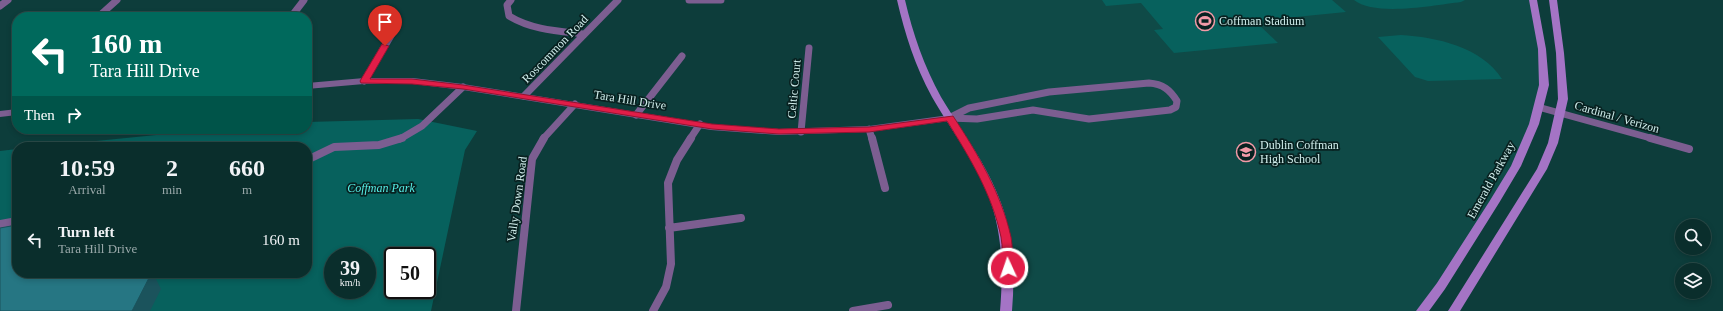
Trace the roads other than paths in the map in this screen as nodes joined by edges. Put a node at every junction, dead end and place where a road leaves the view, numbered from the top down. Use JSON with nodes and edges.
{"nodes":[{"id":1,"x":8,"y":0,"type":"edge"},
{"id":2,"x":117,"y":0,"type":"edge"},
{"id":3,"x":304,"y":0,"type":"edge"},
{"id":4,"x":511,"y":0,"type":"edge"},
{"id":5,"x":618,"y":0,"type":"edge"},
{"id":6,"x":689,"y":0,"type":"edge"},
{"id":7,"x":721,"y":0,"type":"edge"},
{"id":8,"x":901,"y":0,"type":"edge"},
{"id":9,"x":1533,"y":0,"type":"edge"},
{"id":10,"x":1553,"y":0,"type":"edge"},
{"id":11,"x":0,"y":6,"type":"edge"},
{"id":12,"x":104,"y":12,"type":"edge"},
{"id":13,"x":295,"y":12,"type":"edge"},
{"id":14,"x":392,"y":34,"type":"dead end"},
{"id":15,"x":584,"y":34,"type":"junction"},
{"id":16,"x":809,"y":48,"type":"dead end"},
{"id":17,"x":682,"y":56,"type":"dead end"},
{"id":18,"x":364,"y":81,"type":"junction"},
{"id":19,"x":312,"y":86,"type":"edge"},
{"id":20,"x":463,"y":87,"type":"junction"},
{"id":21,"x":524,"y":96,"type":"junction"},
{"id":22,"x":1029,"y":96,"type":"junction"},
{"id":23,"x":575,"y":104,"type":"junction"},
{"id":24,"x":1538,"y":107,"type":"junction"},
{"id":25,"x":1034,"y":110,"type":"junction"},
{"id":26,"x":12,"y":113,"type":"edge"},
{"id":27,"x":1560,"y":113,"type":"junction"},
{"id":28,"x":0,"y":114,"type":"edge"},
{"id":29,"x":636,"y":115,"type":"junction"},
{"id":30,"x":950,"y":118,"type":"junction"},
{"id":31,"x":700,"y":124,"type":"junction"},
{"id":32,"x":869,"y":129,"type":"junction"},
{"id":33,"x":801,"y":132,"type":"junction"},
{"id":34,"x":1689,"y":149,"type":"dead end"},
{"id":35,"x":312,"y":157,"type":"edge"},
{"id":36,"x":885,"y":188,"type":"dead end"},
{"id":37,"x":741,"y":218,"type":"dead end"},
{"id":38,"x":12,"y":223,"type":"edge"},
{"id":39,"x":0,"y":224,"type":"edge"},
{"id":40,"x":669,"y":228,"type":"junction"},
{"id":41,"x":888,"y":305,"type":"dead end"},
{"id":42,"x":516,"y":311,"type":"edge"},
{"id":43,"x":653,"y":311,"type":"edge"},
{"id":44,"x":853,"y":311,"type":"edge"},
{"id":45,"x":1006,"y":311,"type":"edge"},
{"id":46,"x":1422,"y":311,"type":"edge"},
{"id":47,"x":1454,"y":311,"type":"edge"}],
"edges":[{"from":1,"to":11,"type":"street"},
{"from":2,"to":12,"type":"street"},
{"from":3,"to":13,"type":"street"},
{"from":4,"to":15,"type":"street"},
{"from":5,"to":15,"type":"street","name":"Roscommon Road"},
{"from":6,"to":7,"type":"street"},
{"from":8,"to":30,"type":"main road"},
{"from":9,"to":24,"type":"main road","name":"Emerald Parkway"},
{"from":10,"to":27,"type":"main road"},
{"from":14,"to":18,"type":"street"},
{"from":15,"to":21,"type":"street","name":"Roscommon Road"},
{"from":16,"to":33,"type":"street","name":"Celtic Court"},
{"from":17,"to":29,"type":"street"},
{"from":18,"to":19,"type":"street","name":"Tara Hill Drive"},
{"from":18,"to":20,"type":"street","name":"Tara Hill Drive"},
{"from":20,"to":21,"type":"street","name":"Tara Hill Drive"},
{"from":20,"to":35,"type":"street"},
{"from":21,"to":23,"type":"street","name":"Tara Hill Drive"},
{"from":22,"to":25,"type":"street"},
{"from":22,"to":25,"type":"street"},
{"from":22,"to":30,"type":"street"},
{"from":23,"to":29,"type":"street","name":"Tara Hill Drive"},
{"from":23,"to":42,"type":"street","name":"Vally Down Road"},
{"from":24,"to":27,"type":"street","name":"Cardinal / Verizon"},
{"from":24,"to":46,"type":"main road","name":"Emerald Parkway"},
{"from":25,"to":30,"type":"street"},
{"from":26,"to":28,"type":"street"},
{"from":27,"to":34,"type":"street","name":"Cardinal / Verizon"},
{"from":27,"to":47,"type":"main road"},
{"from":29,"to":31,"type":"street","name":"Tara Hill Drive"},
{"from":30,"to":32,"type":"street","name":"Tara Hill Drive"},
{"from":30,"to":45,"type":"main road"},
{"from":31,"to":33,"type":"street","name":"Tara Hill Drive"},
{"from":31,"to":40,"type":"street"},
{"from":32,"to":33,"type":"street","name":"Tara Hill Drive"},
{"from":32,"to":36,"type":"street"},
{"from":37,"to":40,"type":"street"},
{"from":38,"to":39,"type":"street"},
{"from":40,"to":43,"type":"street"},
{"from":41,"to":44,"type":"street"}]}
